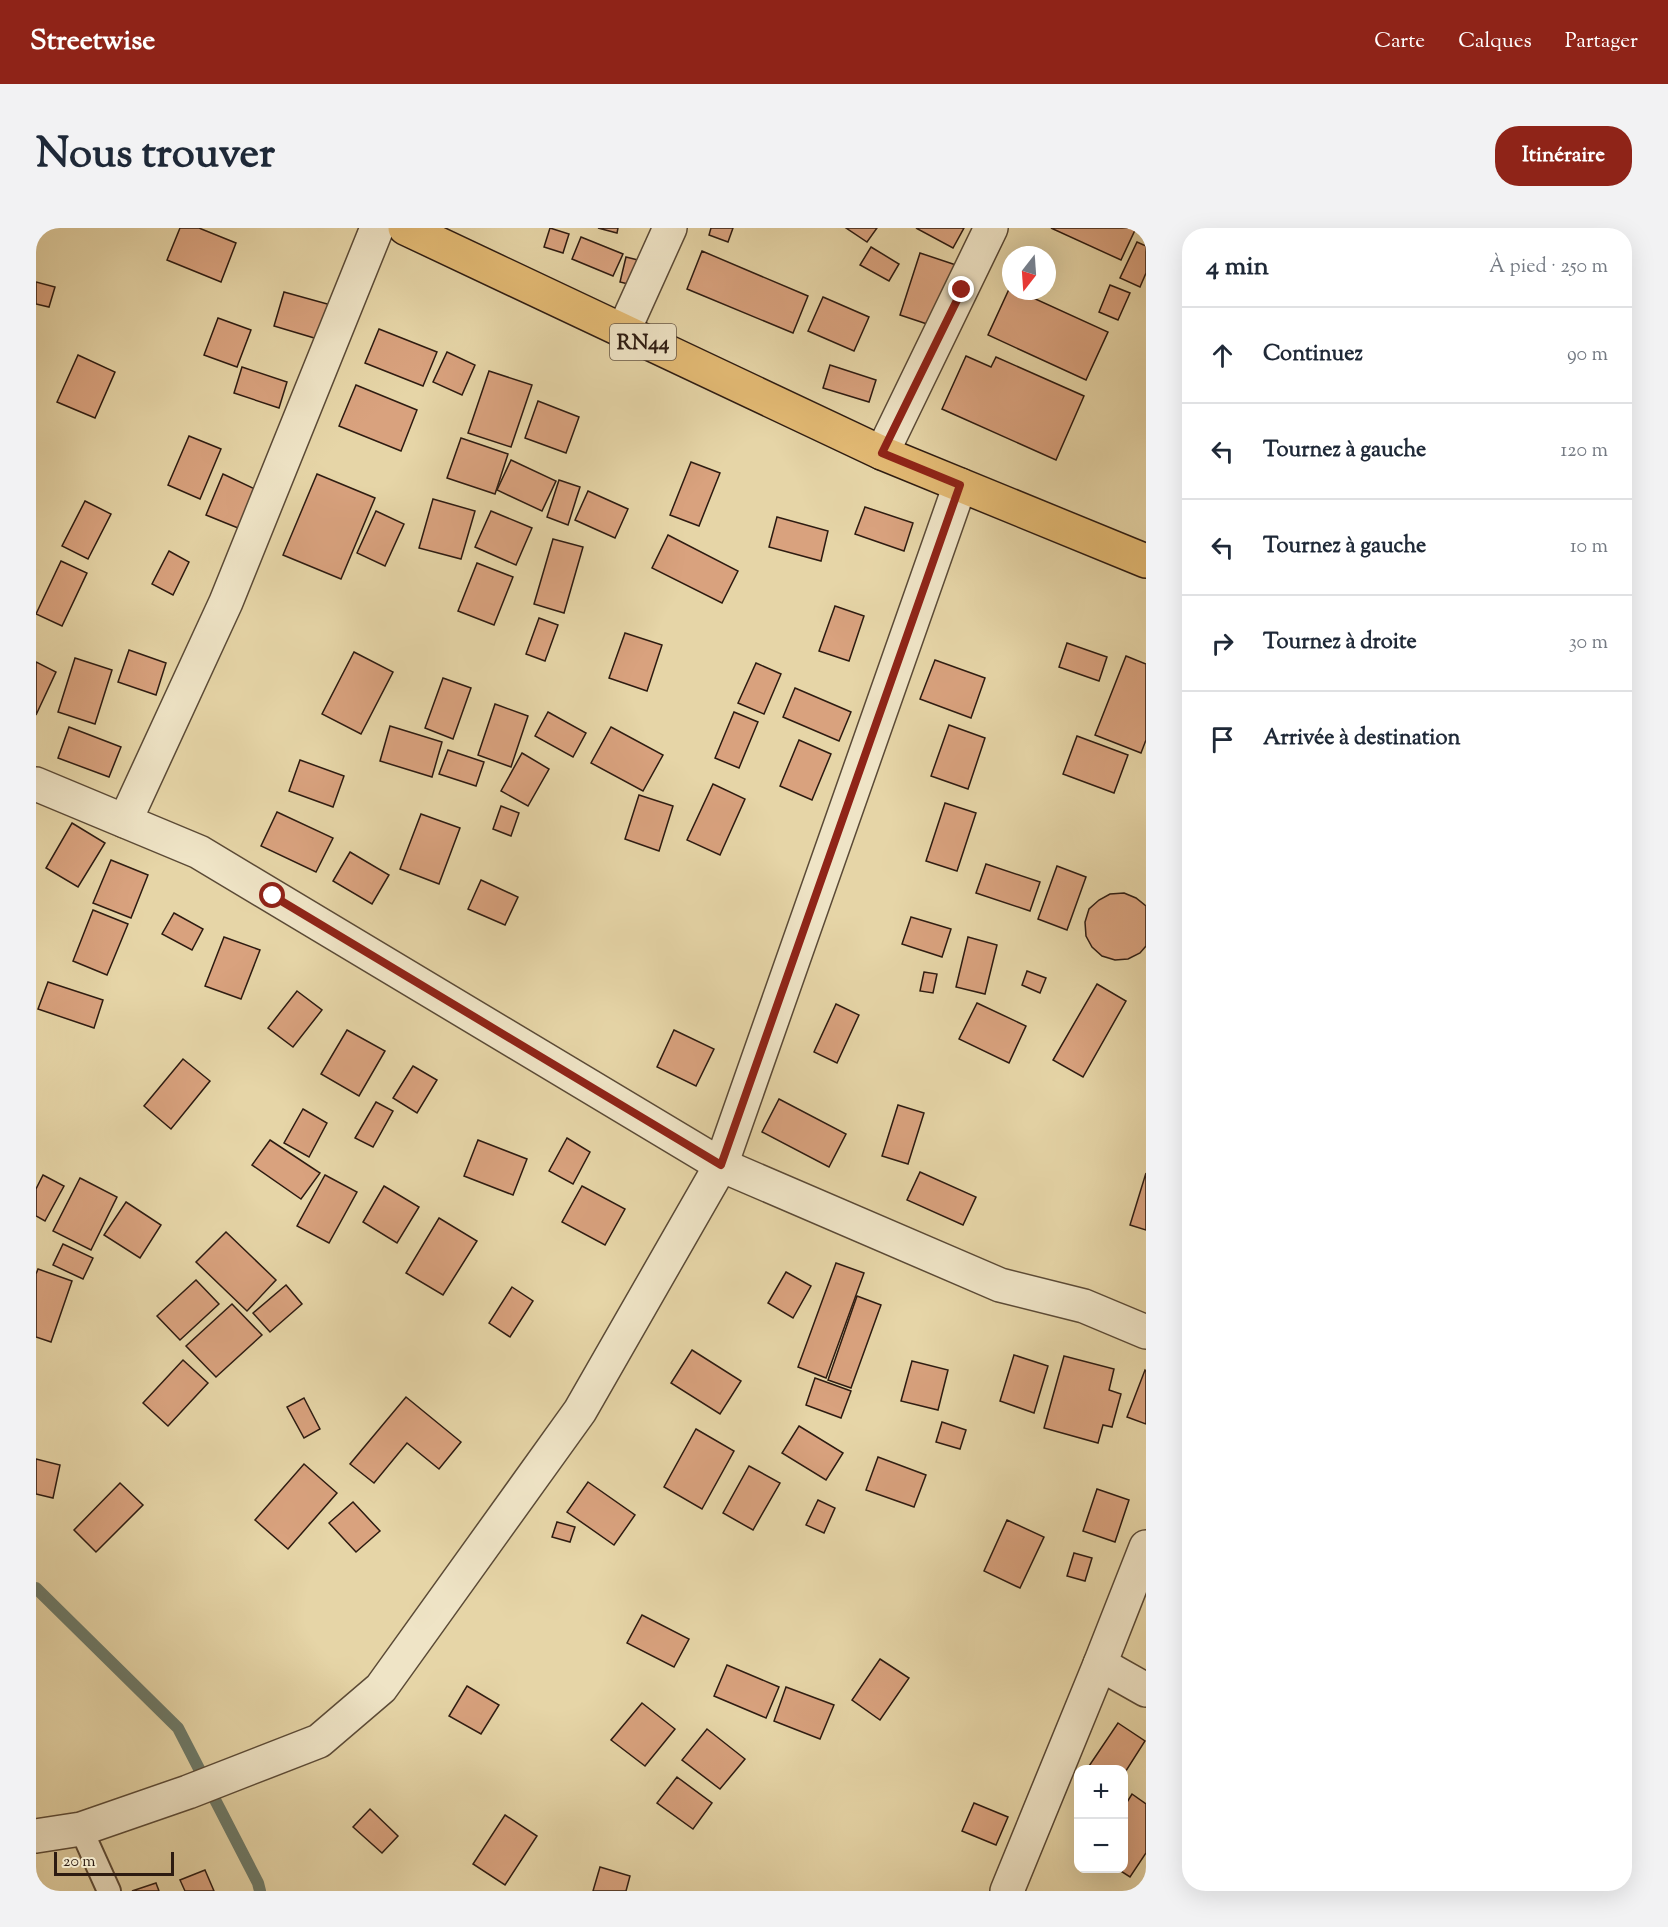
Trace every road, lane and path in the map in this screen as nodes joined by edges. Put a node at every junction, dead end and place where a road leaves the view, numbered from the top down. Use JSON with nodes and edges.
{"nodes":[{"id":1,"x":377,"y":228,"type":"edge"},
{"id":2,"x":405,"y":228,"type":"edge"},
{"id":3,"x":670,"y":228,"type":"edge"},
{"id":4,"x":991,"y":228,"type":"edge"},
{"id":5,"x":623,"y":332,"type":"junction"},
{"id":6,"x":882,"y":453,"type":"junction"},
{"id":7,"x":960,"y":485,"type":"junction"},
{"id":8,"x":1146,"y":561,"type":"edge"},
{"id":9,"x":36,"y":784,"type":"edge"},
{"id":10,"x":125,"y":821,"type":"junction"},
{"id":11,"x":721,"y":1165,"type":"junction"},
{"id":12,"x":1146,"y":1332,"type":"edge"},
{"id":13,"x":1146,"y":1547,"type":"edge"},
{"id":14,"x":1100,"y":1664,"type":"junction"},
{"id":15,"x":1146,"y":1690,"type":"edge"},
{"id":16,"x":81,"y":1829,"type":"junction"},
{"id":17,"x":36,"y":1836,"type":"edge"},
{"id":18,"x":109,"y":1891,"type":"edge"},
{"id":19,"x":1007,"y":1891,"type":"edge"}],
"edges":[{"from":1,"to":10,"type":"street"},
{"from":2,"to":5,"type":"main road","number":"RN44"},
{"from":3,"to":5,"type":"street"},
{"from":4,"to":6,"type":"street"},
{"from":5,"to":6,"type":"main road","number":"RN44"},
{"from":6,"to":7,"type":"main road","number":"RN44"},
{"from":7,"to":8,"type":"main road","number":"RN44"},
{"from":7,"to":11,"type":"street"},
{"from":9,"to":10,"type":"street"},
{"from":10,"to":11,"type":"street"},
{"from":11,"to":12,"type":"street"},
{"from":11,"to":16,"type":"street"},
{"from":13,"to":14,"type":"street"},
{"from":14,"to":15,"type":"street"},
{"from":14,"to":19,"type":"street"},
{"from":16,"to":17,"type":"street"},
{"from":16,"to":18,"type":"lane"}]}
